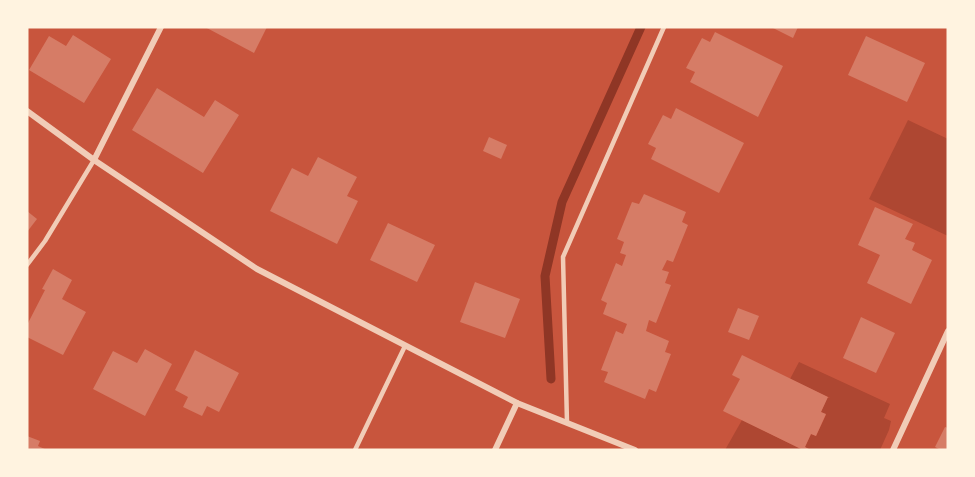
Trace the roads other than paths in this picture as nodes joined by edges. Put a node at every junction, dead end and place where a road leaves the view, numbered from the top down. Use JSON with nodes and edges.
{"nodes":[{"id":1,"x":160,"y":27,"type":"edge"},
{"id":2,"x":664,"y":27,"type":"edge"},
{"id":3,"x":27,"y":111,"type":"edge"},
{"id":4,"x":94,"y":160,"type":"junction"},
{"id":5,"x":27,"y":265,"type":"edge"},
{"id":6,"x":948,"y":331,"type":"edge"},
{"id":7,"x":405,"y":346,"type":"junction"},
{"id":8,"x":518,"y":403,"type":"junction"},
{"id":9,"x":567,"y":423,"type":"junction"},
{"id":10,"x":355,"y":450,"type":"edge"},
{"id":11,"x":495,"y":450,"type":"edge"},
{"id":12,"x":635,"y":450,"type":"edge"},
{"id":13,"x":893,"y":450,"type":"edge"}],
"edges":[{"from":1,"to":4,"type":"street"},
{"from":2,"to":9,"type":"lane"},
{"from":3,"to":4,"type":"street"},
{"from":4,"to":5,"type":"lane"},
{"from":4,"to":7,"type":"street"},
{"from":6,"to":13,"type":"street"},
{"from":7,"to":8,"type":"street"},
{"from":7,"to":10,"type":"lane"},
{"from":8,"to":9,"type":"street"},
{"from":8,"to":11,"type":"street"},
{"from":9,"to":12,"type":"street"}]}
